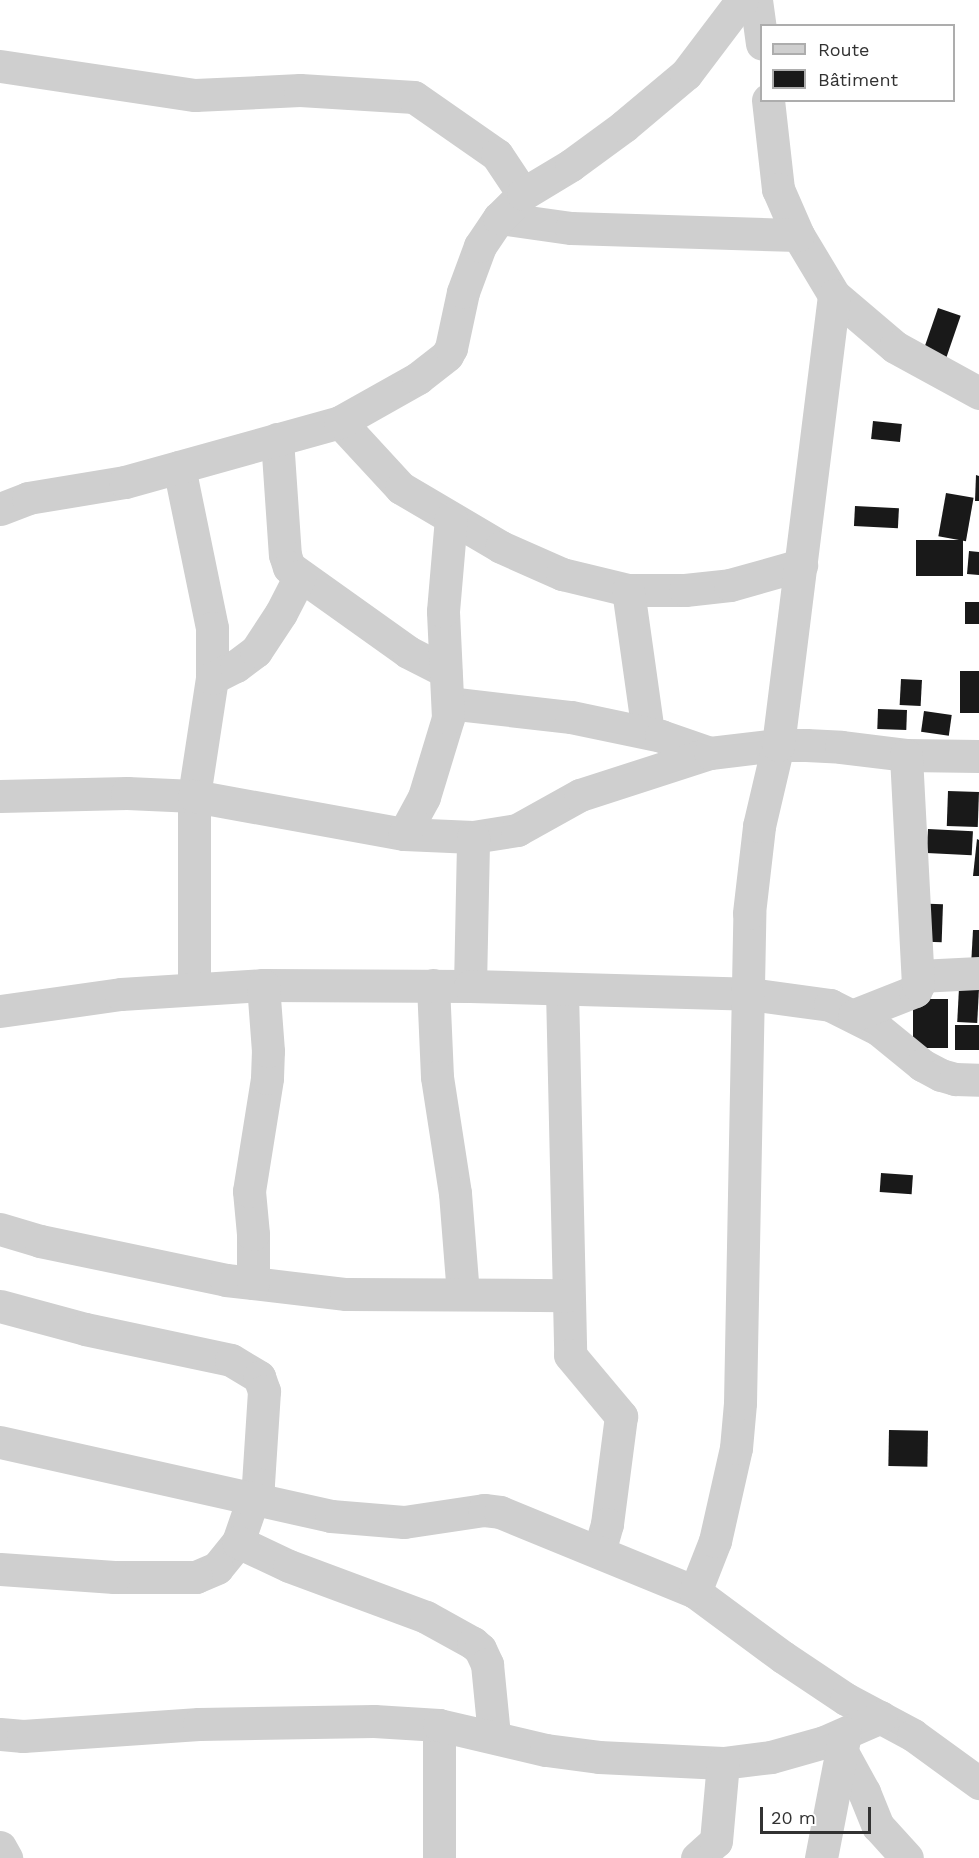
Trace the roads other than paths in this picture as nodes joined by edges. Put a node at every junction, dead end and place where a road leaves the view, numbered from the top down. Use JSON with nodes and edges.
{"nodes":[{"id":1,"x":742,"y":0,"type":"edge"},
{"id":2,"x":756,"y":0,"type":"edge"},
{"id":3,"x":760,"y":29,"type":"edge"},
{"id":4,"x":0,"y":66,"type":"edge"},
{"id":5,"x":768,"y":102,"type":"edge"},
{"id":6,"x":523,"y":194,"type":"junction"},
{"id":7,"x":499,"y":218,"type":"junction"},
{"id":8,"x":798,"y":236,"type":"junction"},
{"id":9,"x":834,"y":295,"type":"junction"},
{"id":10,"x":979,"y":393,"type":"edge"},
{"id":11,"x":340,"y":422,"type":"junction"},
{"id":12,"x":277,"y":439,"type":"junction"},
{"id":13,"x":179,"y":467,"type":"junction"},
{"id":14,"x":0,"y":509,"type":"edge"},
{"id":15,"x":451,"y":518,"type":"junction"},
{"id":16,"x":801,"y":565,"type":"junction"},
{"id":17,"x":300,"y":576,"type":"junction"},
{"id":18,"x":628,"y":590,"type":"junction"},
{"id":19,"x":445,"y":671,"type":"junction"},
{"id":20,"x":212,"y":678,"type":"junction"},
{"id":21,"x":448,"y":703,"type":"junction"},
{"id":22,"x":648,"y":733,"type":"junction"},
{"id":23,"x":778,"y":745,"type":"junction"},
{"id":24,"x":710,"y":753,"type":"junction"},
{"id":25,"x":906,"y":755,"type":"junction"},
{"id":26,"x":979,"y":756,"type":"edge"},
{"id":27,"x":0,"y":796,"type":"edge"},
{"id":28,"x":194,"y":796,"type":"junction"},
{"id":29,"x":404,"y":834,"type":"junction"},
{"id":30,"x":473,"y":837,"type":"junction"},
{"id":31,"x":979,"y":973,"type":"edge"},
{"id":32,"x":919,"y":976,"type":"junction"},
{"id":33,"x":263,"y":985,"type":"junction"},
{"id":34,"x":433,"y":985,"type":"junction"},
{"id":35,"x":470,"y":986,"type":"junction"},
{"id":36,"x":194,"y":988,"type":"junction"},
{"id":37,"x":562,"y":990,"type":"junction"},
{"id":38,"x":749,"y":994,"type":"junction"},
{"id":39,"x":0,"y":1011,"type":"edge"},
{"id":40,"x":854,"y":1015,"type":"junction"},
{"id":41,"x":979,"y":1080,"type":"edge"},
{"id":42,"x":0,"y":1229,"type":"edge"},
{"id":43,"x":253,"y":1283,"type":"junction"},
{"id":44,"x":463,"y":1294,"type":"junction"},
{"id":45,"x":567,"y":1295,"type":"junction"},
{"id":46,"x":0,"y":1306,"type":"edge"},
{"id":47,"x":0,"y":1442,"type":"edge"},
{"id":48,"x":254,"y":1498,"type":"junction"},
{"id":49,"x":238,"y":1542,"type":"junction"},
{"id":50,"x":599,"y":1552,"type":"junction"},
{"id":51,"x":0,"y":1569,"type":"edge"},
{"id":52,"x":695,"y":1592,"type":"junction"},
{"id":53,"x":881,"y":1718,"type":"junction"},
{"id":54,"x":438,"y":1725,"type":"junction"},
{"id":55,"x":0,"y":1734,"type":"edge"},
{"id":56,"x":494,"y":1736,"type":"junction"},
{"id":57,"x":843,"y":1743,"type":"junction"},
{"id":58,"x":723,"y":1763,"type":"junction"},
{"id":59,"x":979,"y":1784,"type":"edge"},
{"id":60,"x":0,"y":1847,"type":"edge"},
{"id":61,"x":6,"y":1858,"type":"edge"},
{"id":62,"x":439,"y":1858,"type":"edge"},
{"id":63,"x":697,"y":1858,"type":"edge"},
{"id":64,"x":821,"y":1858,"type":"edge"},
{"id":65,"x":907,"y":1858,"type":"edge"}],
"edges":[{"from":1,"to":6,"type":"street"},
{"from":2,"to":3,"type":"street"},
{"from":4,"to":6,"type":"street"},
{"from":5,"to":8,"type":"street"},
{"from":6,"to":7,"type":"street"},
{"from":7,"to":8,"type":"street"},
{"from":7,"to":11,"type":"street"},
{"from":8,"to":9,"type":"street"},
{"from":9,"to":10,"type":"street"},
{"from":9,"to":16,"type":"street"},
{"from":11,"to":12,"type":"street"},
{"from":11,"to":15,"type":"street"},
{"from":12,"to":13,"type":"street"},
{"from":12,"to":17,"type":"street"},
{"from":13,"to":14,"type":"street"},
{"from":13,"to":20,"type":"street"},
{"from":15,"to":18,"type":"street"},
{"from":15,"to":19,"type":"street"},
{"from":16,"to":18,"type":"street"},
{"from":16,"to":23,"type":"street"},
{"from":17,"to":19,"type":"street"},
{"from":17,"to":20,"type":"street"},
{"from":18,"to":22,"type":"street"},
{"from":19,"to":21,"type":"street"},
{"from":20,"to":28,"type":"street"},
{"from":21,"to":22,"type":"street"},
{"from":21,"to":29,"type":"street"},
{"from":22,"to":24,"type":"street"},
{"from":23,"to":24,"type":"street"},
{"from":23,"to":25,"type":"street"},
{"from":23,"to":38,"type":"street"},
{"from":24,"to":30,"type":"street"},
{"from":25,"to":26,"type":"street"},
{"from":25,"to":32,"type":"street"},
{"from":27,"to":28,"type":"street"},
{"from":28,"to":29,"type":"street"},
{"from":28,"to":36,"type":"street"},
{"from":29,"to":30,"type":"street"},
{"from":30,"to":35,"type":"street"},
{"from":31,"to":32,"type":"street"},
{"from":32,"to":40,"type":"street"},
{"from":33,"to":34,"type":"street"},
{"from":33,"to":36,"type":"street"},
{"from":33,"to":43,"type":"street"},
{"from":34,"to":35,"type":"street"},
{"from":34,"to":44,"type":"street"},
{"from":35,"to":37,"type":"street"},
{"from":36,"to":39,"type":"street"},
{"from":37,"to":38,"type":"street"},
{"from":37,"to":45,"type":"street"},
{"from":38,"to":40,"type":"street"},
{"from":38,"to":52,"type":"street"},
{"from":40,"to":41,"type":"street"},
{"from":42,"to":43,"type":"street"},
{"from":43,"to":44,"type":"street"},
{"from":44,"to":45,"type":"street"},
{"from":45,"to":50,"type":"street"},
{"from":46,"to":48,"type":"street"},
{"from":47,"to":48,"type":"street"},
{"from":48,"to":49,"type":"street"},
{"from":48,"to":50,"type":"street"},
{"from":49,"to":51,"type":"street"},
{"from":49,"to":56,"type":"street"},
{"from":50,"to":52,"type":"street"},
{"from":52,"to":53,"type":"street"},
{"from":53,"to":57,"type":"street"},
{"from":53,"to":59,"type":"street"},
{"from":54,"to":55,"type":"street"},
{"from":54,"to":56,"type":"street"},
{"from":54,"to":62,"type":"street"},
{"from":56,"to":58,"type":"street"},
{"from":57,"to":58,"type":"street"},
{"from":57,"to":64,"type":"street"},
{"from":57,"to":65,"type":"street"},
{"from":58,"to":63,"type":"street"},
{"from":60,"to":61,"type":"street"}]}
